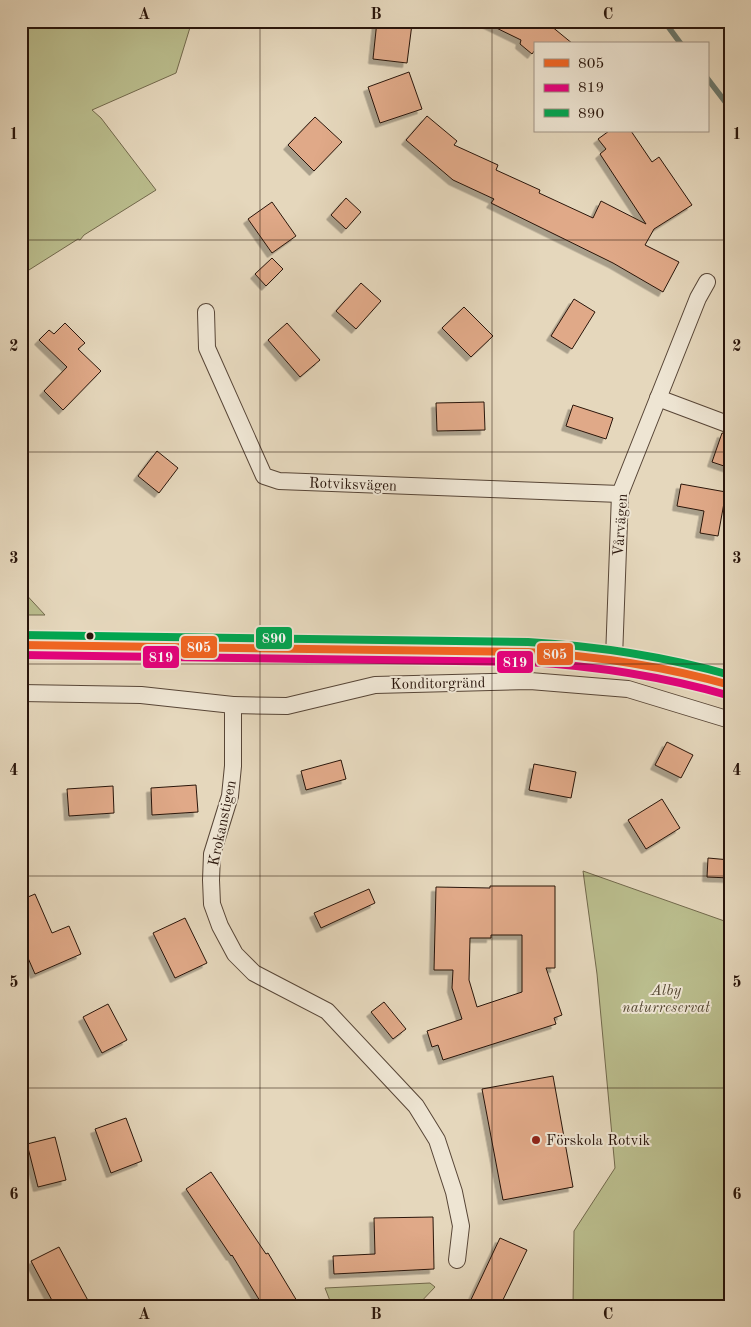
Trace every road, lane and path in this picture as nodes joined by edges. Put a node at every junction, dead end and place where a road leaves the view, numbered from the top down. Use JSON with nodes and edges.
{"nodes":[{"id":1,"x":707,"y":282,"type":"dead end"},
{"id":2,"x":206,"y":312,"type":"dead end"},
{"id":3,"x":658,"y":398,"type":"junction"},
{"id":4,"x":730,"y":425,"type":"edge"},
{"id":5,"x":620,"y":494,"type":"junction"},
{"id":6,"x":21,"y":645,"type":"edge"},
{"id":7,"x":614,"y":658,"type":"junction"},
{"id":8,"x":730,"y":686,"type":"edge"},
{"id":9,"x":21,"y":693,"type":"edge"},
{"id":10,"x":233,"y":705,"type":"junction"},
{"id":11,"x":730,"y":720,"type":"edge"},
{"id":12,"x":458,"y":1260,"type":"dead end"}],
"edges":[{"from":1,"to":3,"type":"street","name":"Vårvägen"},
{"from":2,"to":5,"type":"street","name":"Rotviksvägen"},
{"from":3,"to":4,"type":"street"},
{"from":3,"to":5,"type":"street","name":"Vårvägen"},
{"from":5,"to":7,"type":"street","name":"Vårvägen"},
{"from":6,"to":7,"type":"main road"},
{"from":7,"to":8,"type":"main road"},
{"from":9,"to":10,"type":"street"},
{"from":10,"to":11,"type":"street","name":"Konditorgränd"},
{"from":10,"to":12,"type":"street","name":"Krokanstigen"}]}
